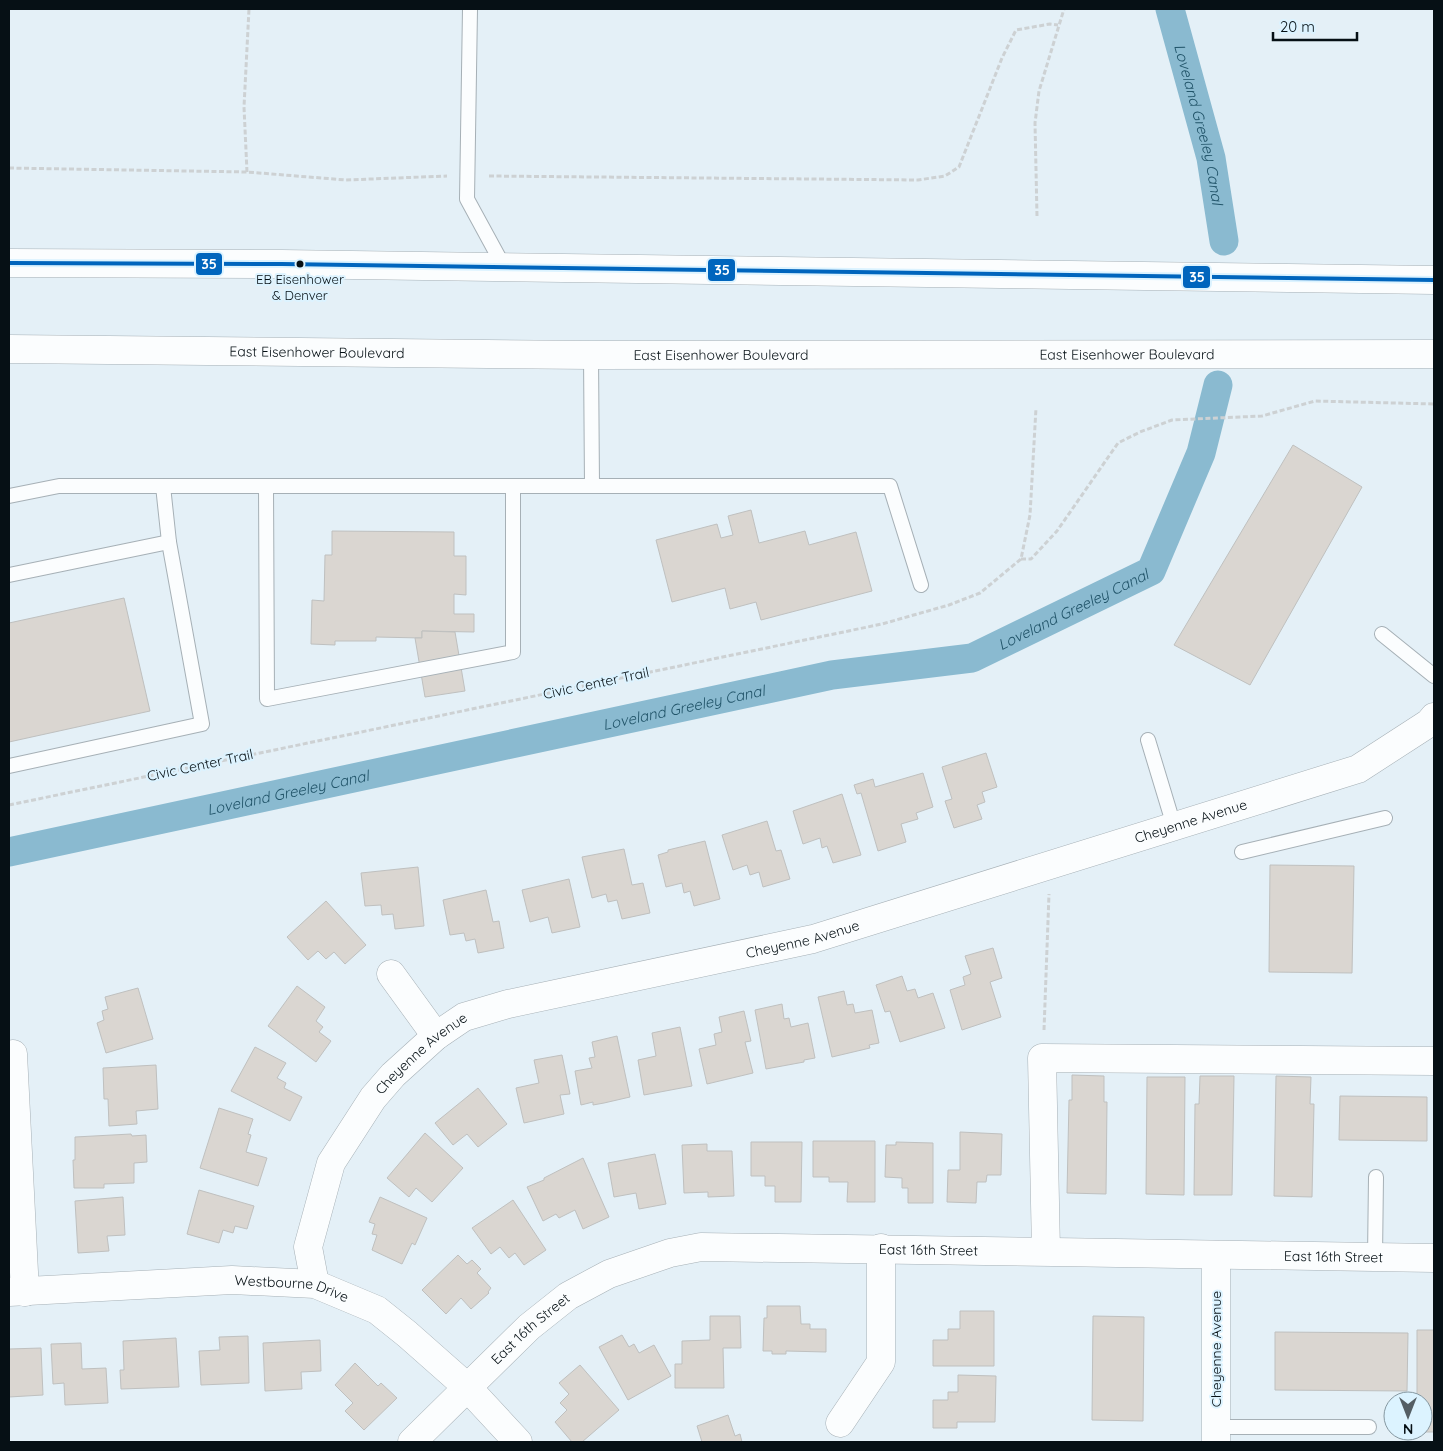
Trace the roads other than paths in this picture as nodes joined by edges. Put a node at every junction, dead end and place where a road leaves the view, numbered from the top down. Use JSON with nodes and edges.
{"nodes":[{"id":1,"x":470,"y":9,"type":"edge"},
{"id":2,"x":9,"y":263,"type":"edge"},
{"id":3,"x":504,"y":267,"type":"junction"},
{"id":4,"x":1434,"y":280,"type":"edge"},
{"id":5,"x":9,"y":349,"type":"edge"},
{"id":6,"x":1434,"y":354,"type":"edge"},
{"id":7,"x":590,"y":355,"type":"junction"},
{"id":8,"x":163,"y":486,"type":"junction"},
{"id":9,"x":266,"y":486,"type":"junction"},
{"id":10,"x":513,"y":486,"type":"junction"},
{"id":11,"x":592,"y":486,"type":"junction"},
{"id":12,"x":9,"y":496,"type":"edge"},
{"id":13,"x":169,"y":542,"type":"junction"},
{"id":14,"x":9,"y":575,"type":"edge"},
{"id":15,"x":921,"y":585,"type":"dead end"},
{"id":16,"x":1382,"y":634,"type":"dead end"},
{"id":17,"x":1434,"y":676,"type":"edge"},
{"id":18,"x":1434,"y":717,"type":"edge"},
{"id":19,"x":1148,"y":740,"type":"dead end"},
{"id":20,"x":9,"y":766,"type":"edge"},
{"id":21,"x":1385,"y":818,"type":"dead end"},
{"id":22,"x":1174,"y":826,"type":"junction"},
{"id":23,"x":1242,"y":852,"type":"dead end"},
{"id":24,"x":391,"y":974,"type":"dead end"},
{"id":25,"x":436,"y":1036,"type":"junction"},
{"id":26,"x":13,"y":1054,"type":"dead end"},
{"id":27,"x":1434,"y":1061,"type":"edge"},
{"id":28,"x":1376,"y":1177,"type":"dead end"},
{"id":29,"x":881,"y":1248,"type":"junction"},
{"id":30,"x":1046,"y":1251,"type":"junction"},
{"id":31,"x":1216,"y":1255,"type":"junction"},
{"id":32,"x":1375,"y":1257,"type":"junction"},
{"id":33,"x":1434,"y":1258,"type":"edge"},
{"id":34,"x":315,"y":1284,"type":"junction"},
{"id":35,"x":17,"y":1292,"type":"edge"},
{"id":36,"x":467,"y":1387,"type":"junction"},
{"id":37,"x":840,"y":1423,"type":"dead end"},
{"id":38,"x":1369,"y":1427,"type":"dead end"},
{"id":39,"x":1216,"y":1435,"type":"edge"},
{"id":40,"x":412,"y":1442,"type":"edge"},
{"id":41,"x":518,"y":1442,"type":"edge"}],
"edges":[{"from":1,"to":3,"type":"lane"},
{"from":2,"to":3,"type":"main road"},
{"from":3,"to":4,"type":"main road"},
{"from":5,"to":7,"type":"main road","name":"East Eisenhower Boulevard"},
{"from":6,"to":7,"type":"main road","name":"East Eisenhower Boulevard"},
{"from":7,"to":11,"type":"lane"},
{"from":8,"to":9,"type":"lane"},
{"from":8,"to":12,"type":"lane"},
{"from":8,"to":13,"type":"lane"},
{"from":9,"to":10,"type":"lane"},
{"from":9,"to":10,"type":"lane"},
{"from":10,"to":11,"type":"lane"},
{"from":11,"to":15,"type":"lane"},
{"from":13,"to":14,"type":"lane"},
{"from":13,"to":20,"type":"lane"},
{"from":16,"to":17,"type":"lane"},
{"from":18,"to":22,"type":"main road","name":"Cheyenne Avenue"},
{"from":19,"to":22,"type":"lane"},
{"from":21,"to":23,"type":"lane"},
{"from":22,"to":25,"type":"main road","name":"Cheyenne Avenue"},
{"from":24,"to":25,"type":"main road"},
{"from":25,"to":34,"type":"main road","name":"Cheyenne Avenue"},
{"from":26,"to":35,"type":"main road"},
{"from":27,"to":30,"type":"main road"},
{"from":28,"to":32,"type":"lane"},
{"from":29,"to":30,"type":"main road","name":"East 16th Street"},
{"from":29,"to":36,"type":"main road","name":"East 16th Street"},
{"from":29,"to":37,"type":"main road"},
{"from":30,"to":31,"type":"main road","name":"East 16th Street"},
{"from":31,"to":32,"type":"main road","name":"East 16th Street"},
{"from":31,"to":39,"type":"main road","name":"Cheyenne Avenue"},
{"from":32,"to":33,"type":"main road","name":"East 16th Street"},
{"from":34,"to":35,"type":"main road","name":"Westbourne Drive"},
{"from":34,"to":36,"type":"main road","name":"Westbourne Drive"},
{"from":36,"to":40,"type":"main road","name":"East 16th Street"},
{"from":36,"to":41,"type":"main road","name":"Westbourne Drive"},
{"from":38,"to":39,"type":"lane"}]}
